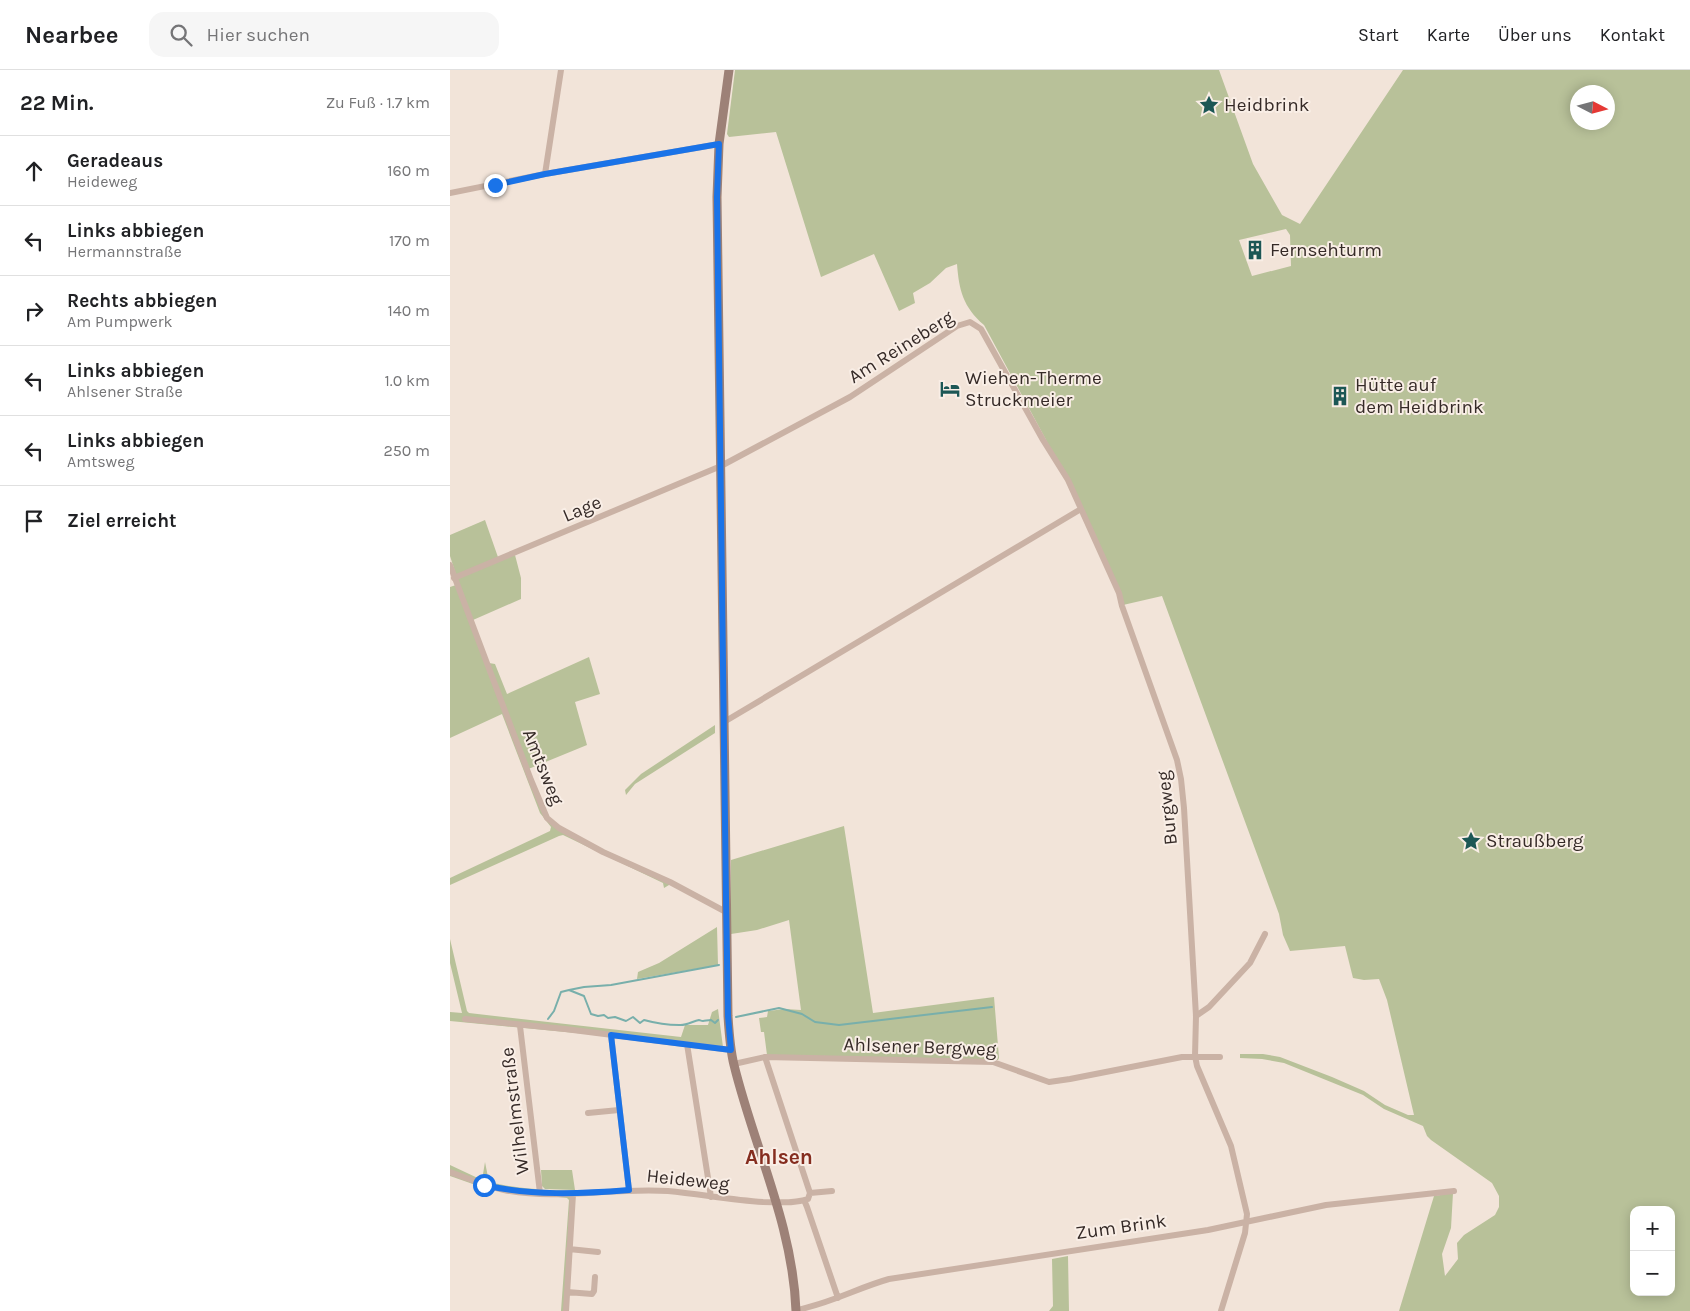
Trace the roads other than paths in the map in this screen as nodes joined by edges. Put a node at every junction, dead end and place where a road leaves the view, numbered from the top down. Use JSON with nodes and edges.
{"nodes":[{"id":1,"x":561,"y":70,"type":"edge"},
{"id":2,"x":729,"y":70,"type":"edge"},
{"id":3,"x":719,"y":144,"type":"junction"},
{"id":4,"x":545,"y":174,"type":"junction"},
{"id":5,"x":450,"y":193,"type":"edge"},
{"id":6,"x":721,"y":466,"type":"junction"},
{"id":7,"x":1081,"y":509,"type":"junction"},
{"id":8,"x":450,"y":566,"type":"edge"},
{"id":9,"x":453,"y":583,"type":"edge"},
{"id":10,"x":1122,"y":606,"type":"joint"},
{"id":11,"x":724,"y":722,"type":"junction"},
{"id":12,"x":726,"y":912,"type":"junction"},
{"id":13,"x":1265,"y":934,"type":"dead end"},
{"id":14,"x":1196,"y":1016,"type":"junction"},
{"id":15,"x":465,"y":1019,"type":"dead end"},
{"id":16,"x":520,"y":1026,"type":"junction"},
{"id":17,"x":611,"y":1035,"type":"junction"},
{"id":18,"x":687,"y":1044,"type":"junction"},
{"id":19,"x":731,"y":1050,"type":"junction"},
{"id":20,"x":1195,"y":1056,"type":"junction"},
{"id":21,"x":765,"y":1057,"type":"junction"},
{"id":22,"x":1220,"y":1057,"type":"dead end"},
{"id":23,"x":734,"y":1064,"type":"junction"},
{"id":24,"x":619,"y":1110,"type":"junction"},
{"id":25,"x":588,"y":1113,"type":"dead end"},
{"id":26,"x":450,"y":1172,"type":"edge"},
{"id":27,"x":629,"y":1190,"type":"junction"},
{"id":28,"x":832,"y":1191,"type":"dead end"},
{"id":29,"x":1454,"y":1191,"type":"dead end"},
{"id":30,"x":540,"y":1193,"type":"junction"},
{"id":31,"x":810,"y":1193,"type":"junction"},
{"id":32,"x":573,"y":1194,"type":"junction"},
{"id":33,"x":711,"y":1197,"type":"junction"},
{"id":34,"x":804,"y":1200,"type":"junction"},
{"id":35,"x":776,"y":1202,"type":"junction"},
{"id":36,"x":1246,"y":1222,"type":"junction"},
{"id":37,"x":569,"y":1249,"type":"junction"},
{"id":38,"x":598,"y":1252,"type":"dead end"},
{"id":39,"x":595,"y":1277,"type":"dead end"},
{"id":40,"x":567,"y":1292,"type":"junction"},
{"id":41,"x":838,"y":1298,"type":"junction"},
{"id":42,"x":796,"y":1310,"type":"edge"},
{"id":43,"x":566,"y":1311,"type":"edge"},
{"id":44,"x":1221,"y":1311,"type":"edge"}],
"edges":[{"from":1,"to":4,"type":"street"},
{"from":2,"to":3,"type":"main road"},
{"from":3,"to":4,"type":"street"},
{"from":3,"to":6,"type":"main road"},
{"from":4,"to":5,"type":"street"},
{"from":6,"to":7,"type":"street","name":"Am Reineberg"},
{"from":6,"to":9,"type":"street","name":"Lage"},
{"from":6,"to":11,"type":"main road"},
{"from":7,"to":10,"type":"street","name":"Am Reineberg"},
{"from":7,"to":11,"type":"street"},
{"from":8,"to":9,"type":"street","name":"Amtsweg"},
{"from":9,"to":12,"type":"street","name":"Amtsweg"},
{"from":10,"to":14,"type":"street","name":"Burgweg"},
{"from":11,"to":12,"type":"main road"},
{"from":12,"to":19,"type":"main road"},
{"from":13,"to":14,"type":"street"},
{"from":14,"to":20,"type":"street","name":"Burgweg"},
{"from":15,"to":16,"type":"street"},
{"from":16,"to":17,"type":"street"},
{"from":16,"to":30,"type":"street","name":"Wilhelmstraße"},
{"from":17,"to":18,"type":"street"},
{"from":17,"to":24,"type":"street"},
{"from":18,"to":19,"type":"street"},
{"from":18,"to":33,"type":"street"},
{"from":19,"to":23,"type":"main road"},
{"from":20,"to":21,"type":"street","name":"Ahlsener Bergweg"},
{"from":20,"to":22,"type":"street","name":"Ahlsener Bergweg"},
{"from":20,"to":36,"type":"street","name":"Burgweg"},
{"from":21,"to":23,"type":"street","name":"Ahlsener Bergweg"},
{"from":21,"to":31,"type":"street"},
{"from":23,"to":35,"type":"main road"},
{"from":24,"to":25,"type":"street"},
{"from":24,"to":27,"type":"street"},
{"from":26,"to":30,"type":"street","name":"Heideweg"},
{"from":27,"to":32,"type":"street","name":"Heideweg"},
{"from":27,"to":33,"type":"street","name":"Heideweg"},
{"from":28,"to":31,"type":"street"},
{"from":29,"to":36,"type":"street","name":"Zum Brink"},
{"from":30,"to":32,"type":"street","name":"Heideweg"},
{"from":31,"to":34,"type":"street"},
{"from":32,"to":37,"type":"street"},
{"from":33,"to":35,"type":"street","name":"Heideweg"},
{"from":34,"to":35,"type":"street","name":"Heideweg"},
{"from":34,"to":41,"type":"street"},
{"from":35,"to":42,"type":"main road"},
{"from":36,"to":41,"type":"street","name":"Zum Brink"},
{"from":36,"to":44,"type":"street","name":"Burgweg"},
{"from":37,"to":38,"type":"street"},
{"from":37,"to":40,"type":"street"},
{"from":39,"to":40,"type":"street"},
{"from":40,"to":43,"type":"street"},
{"from":41,"to":42,"type":"street","name":"Zum Brink"}]}
